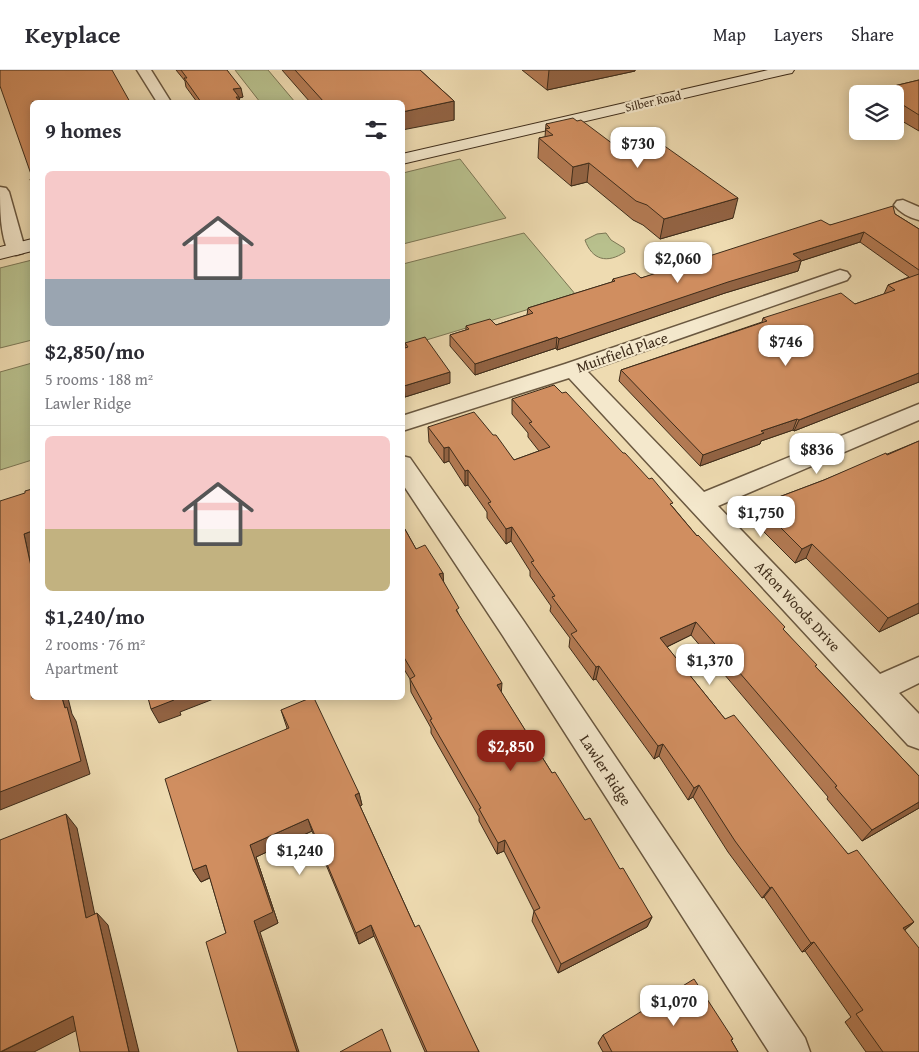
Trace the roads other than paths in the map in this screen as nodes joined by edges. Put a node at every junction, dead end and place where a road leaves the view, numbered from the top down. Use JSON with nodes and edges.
{"nodes":[{"id":1,"x":144,"y":70,"type":"edge"},
{"id":2,"x":787,"y":70,"type":"edge"},
{"id":3,"x":163,"y":100,"type":"edge"},
{"id":4,"x":405,"y":158,"type":"edge"},
{"id":5,"x":0,"y":192,"type":"edge"},
{"id":6,"x":903,"y":206,"type":"dead end"},
{"id":7,"x":919,"y":214,"type":"edge"},
{"id":8,"x":16,"y":249,"type":"edge"},
{"id":9,"x":840,"y":276,"type":"dead end"},
{"id":10,"x":573,"y":369,"type":"junction"},
{"id":11,"x":919,"y":411,"type":"edge"},
{"id":12,"x":405,"y":423,"type":"edge"},
{"id":13,"x":405,"y":468,"type":"edge"},
{"id":14,"x":701,"y":504,"type":"junction"},
{"id":15,"x":919,"y":669,"type":"edge"},
{"id":16,"x":877,"y":690,"type":"junction"},
{"id":17,"x":919,"y":735,"type":"edge"},
{"id":18,"x":791,"y":1052,"type":"edge"}],
"edges":[{"from":1,"to":3,"type":"street"},
{"from":2,"to":4,"type":"street","name":"Silber Road"},
{"from":5,"to":8,"type":"street"},
{"from":6,"to":7,"type":"street"},
{"from":9,"to":10,"type":"street","name":"Muirfield Place"},
{"from":10,"to":12,"type":"street","name":"Muirfield Place"},
{"from":10,"to":14,"type":"street","name":"Afton Woods Drive"},
{"from":11,"to":14,"type":"street"},
{"from":13,"to":18,"type":"street","name":"Lawler Ridge"},
{"from":14,"to":16,"type":"street","name":"Afton Woods Drive"},
{"from":15,"to":16,"type":"street"},
{"from":16,"to":17,"type":"street","name":"Afton Woods Drive"}]}
